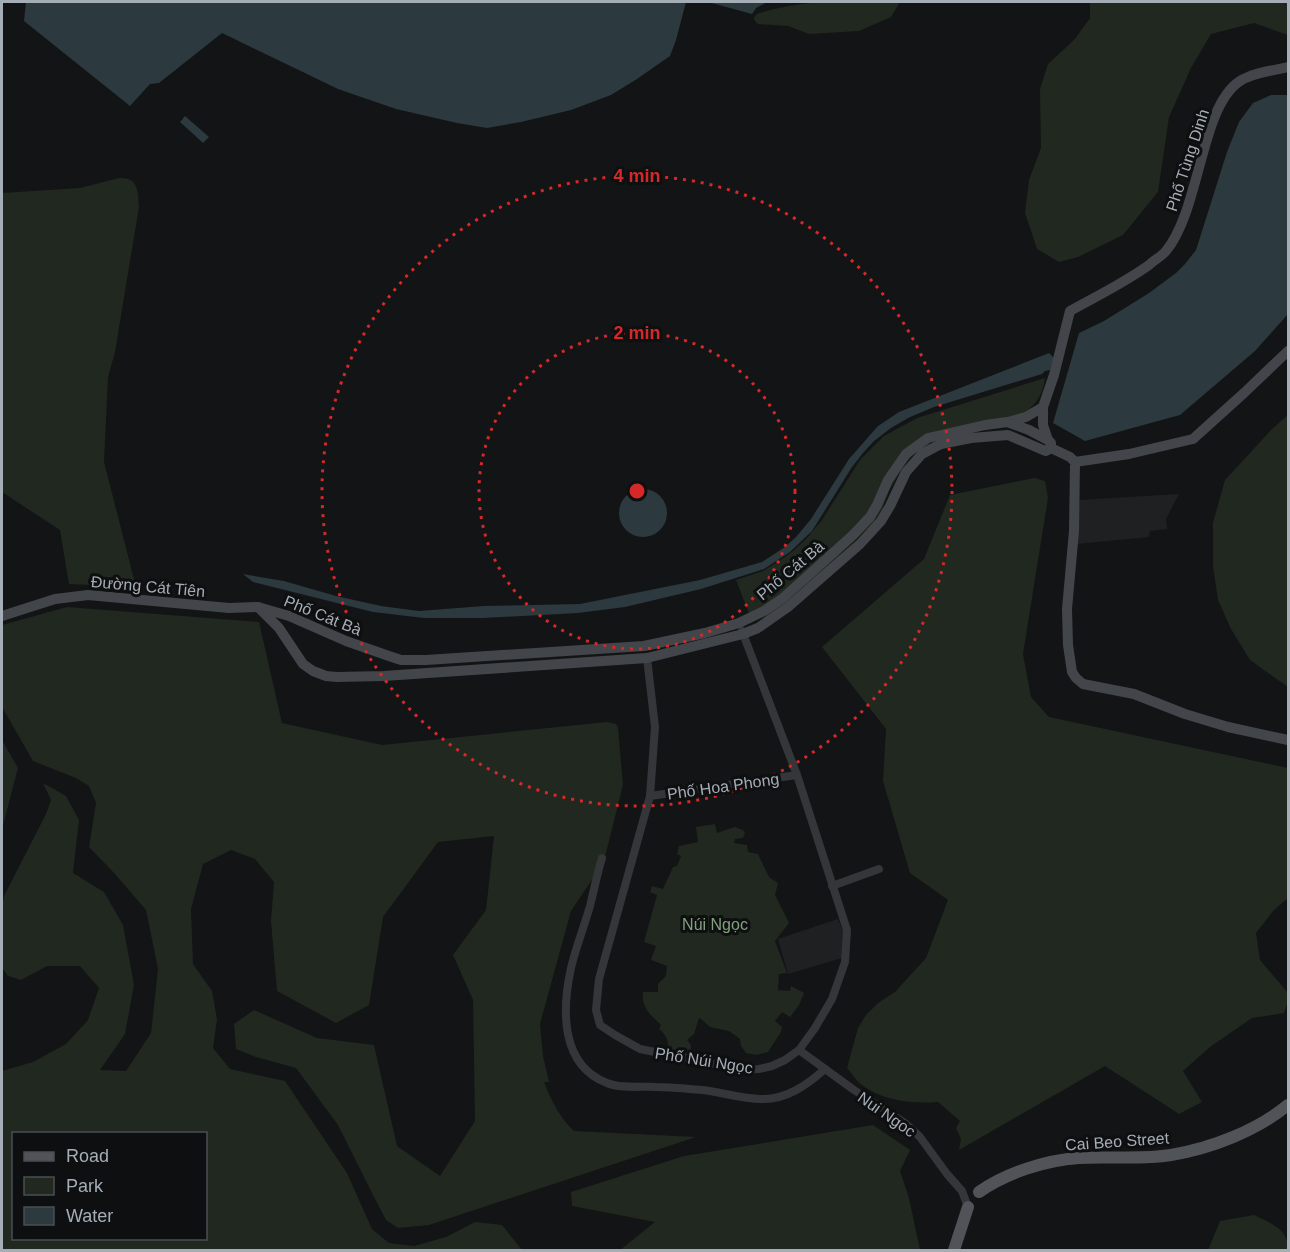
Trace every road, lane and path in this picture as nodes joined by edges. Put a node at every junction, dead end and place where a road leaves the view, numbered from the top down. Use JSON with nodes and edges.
{"nodes":[{"id":1,"x":1288,"y":68,"type":"edge"},
{"id":2,"x":1288,"y":351,"type":"edge"},
{"id":3,"x":1043,"y":407,"type":"junction"},
{"id":4,"x":1007,"y":422,"type":"junction"},
{"id":5,"x":1008,"y":435,"type":"junction"},
{"id":6,"x":1049,"y":444,"type":"junction"},
{"id":7,"x":919,"y":450,"type":"junction"},
{"id":8,"x":1075,"y":462,"type":"junction"},
{"id":9,"x":847,"y":549,"type":"junction"},
{"id":10,"x":258,"y":607,"type":"junction"},
{"id":11,"x":2,"y":616,"type":"edge"},
{"id":12,"x":739,"y":623,"type":"junction"},
{"id":13,"x":743,"y":634,"type":"junction"},
{"id":14,"x":644,"y":646,"type":"junction"},
{"id":15,"x":508,"y":654,"type":"junction"},
{"id":16,"x":647,"y":658,"type":"junction"},
{"id":17,"x":508,"y":666,"type":"junction"},
{"id":18,"x":1288,"y":740,"type":"edge"},
{"id":19,"x":797,"y":776,"type":"junction"},
{"id":20,"x":650,"y":796,"type":"junction"},
{"id":21,"x":602,"y":858,"type":"dead end"},
{"id":22,"x":879,"y":869,"type":"dead end"},
{"id":23,"x":832,"y":886,"type":"junction"},
{"id":24,"x":799,"y":1050,"type":"junction"},
{"id":25,"x":825,"y":1070,"type":"junction"},
{"id":26,"x":1288,"y":1105,"type":"edge"},
{"id":27,"x":962,"y":1191,"type":"junction"},
{"id":28,"x":979,"y":1192,"type":"junction"},
{"id":29,"x":968,"y":1207,"type":"junction"},
{"id":30,"x":954,"y":1251,"type":"edge"}],
"edges":[{"from":1,"to":3,"type":"main road","name":"Phố Tùng Dinh"},
{"from":2,"to":8,"type":"main road"},
{"from":3,"to":4,"type":"main road"},
{"from":3,"to":6,"type":"main road"},
{"from":4,"to":5,"type":"main road"},
{"from":4,"to":6,"type":"main road","name":"Phố Cát Bà"},
{"from":4,"to":7,"type":"main road","name":"Phố Cát Bà"},
{"from":5,"to":6,"type":"main road","name":"Phố Cát Bà"},
{"from":5,"to":7,"type":"main road","name":"Phố Cát Bà"},
{"from":6,"to":8,"type":"main road","name":"Phố Cát Bà"},
{"from":7,"to":9,"type":"main road","name":"Phố Cát Bà"},
{"from":8,"to":18,"type":"main road"},
{"from":9,"to":12,"type":"main road","name":"Phố Cát Bà"},
{"from":9,"to":13,"type":"main road","name":"Phố Cát Bà"},
{"from":10,"to":11,"type":"main road","name":"Đường Cát Tiên"},
{"from":10,"to":15,"type":"main road","name":"Phố Cát Bà"},
{"from":10,"to":17,"type":"main road","name":"Phố Cát Bà"},
{"from":12,"to":13,"type":"street","name":"Phố Núi Ngọc"},
{"from":12,"to":14,"type":"main road","name":"Phố Cát Bà"},
{"from":13,"to":16,"type":"main road","name":"Phố Cát Bà"},
{"from":13,"to":19,"type":"street","name":"Phố Núi Ngọc"},
{"from":14,"to":15,"type":"main road","name":"Phố Cát Bà"},
{"from":14,"to":16,"type":"main road"},
{"from":15,"to":17,"type":"main road"},
{"from":16,"to":17,"type":"main road","name":"Phố Cát Bà"},
{"from":16,"to":20,"type":"street","name":"Phố Núi Ngọc"},
{"from":19,"to":20,"type":"street","name":"Phố Hoa Phong"},
{"from":19,"to":23,"type":"street","name":"Phố Núi Ngọc"},
{"from":20,"to":24,"type":"street","name":"Phố Núi Ngọc"},
{"from":21,"to":25,"type":"street"},
{"from":22,"to":23,"type":"street"},
{"from":23,"to":24,"type":"street","name":"Phố Núi Ngọc"},
{"from":24,"to":25,"type":"street","name":"Nui Ngoc"},
{"from":25,"to":27,"type":"street","name":"Nui Ngoc"},
{"from":26,"to":28,"type":"main road","name":"Cai Beo Street"},
{"from":27,"to":28,"type":"street"},
{"from":27,"to":29,"type":"street"},
{"from":28,"to":29,"type":"main road","name":"Cai Beo Street"},
{"from":29,"to":30,"type":"main road","name":"Cai Beo Street"}]}
